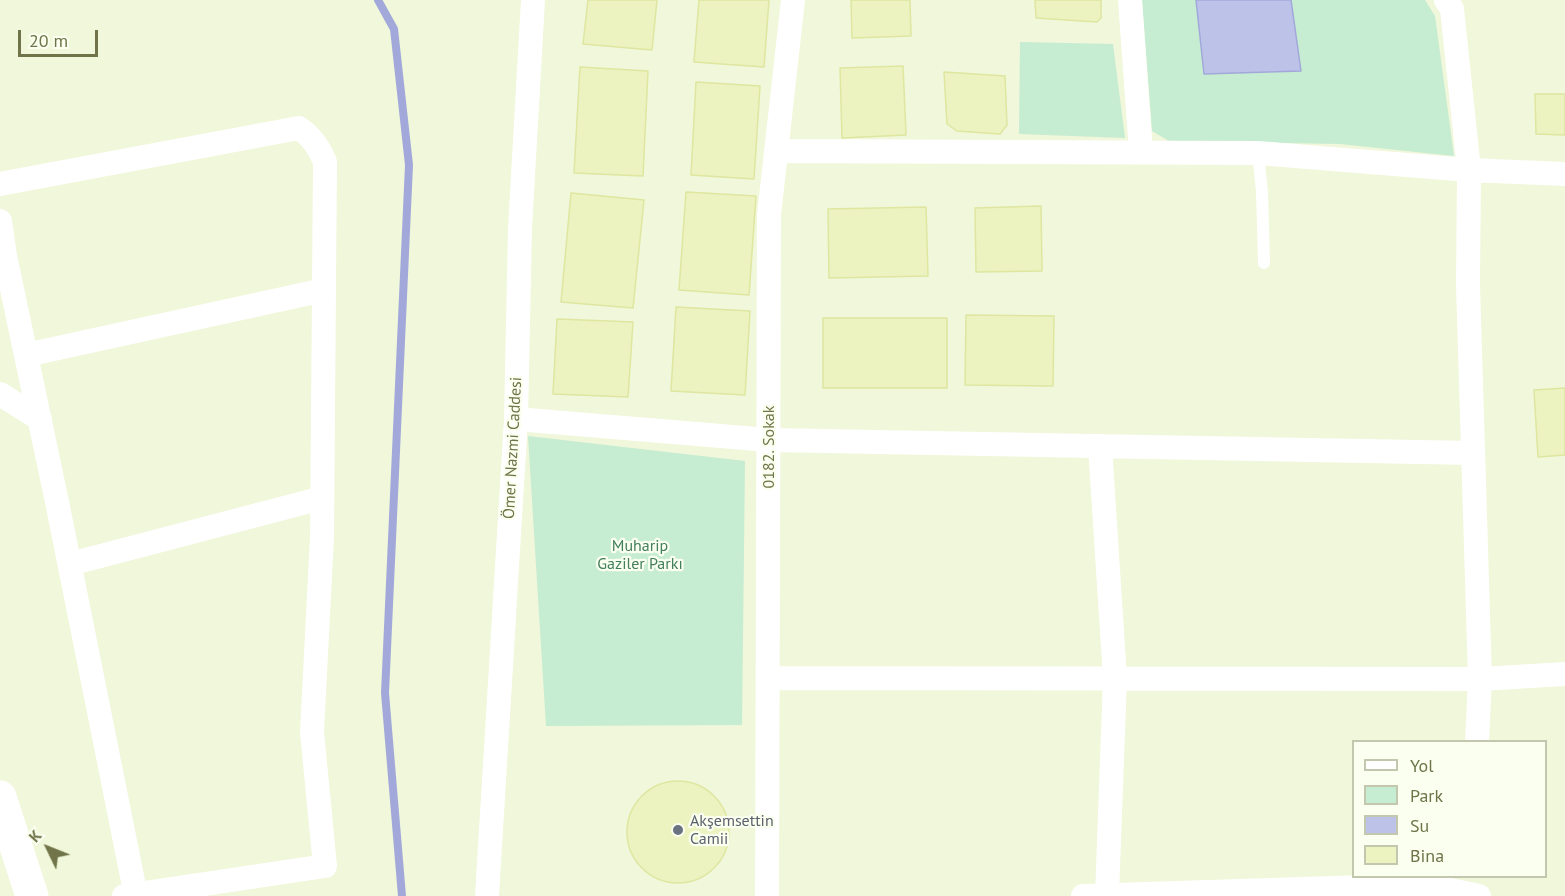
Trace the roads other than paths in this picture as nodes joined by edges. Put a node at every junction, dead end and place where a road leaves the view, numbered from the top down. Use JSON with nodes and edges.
{"nodes":[{"id":1,"x":533,"y":0,"type":"edge"},
{"id":2,"x":793,"y":0,"type":"edge"},
{"id":3,"x":1130,"y":0,"type":"edge"},
{"id":4,"x":1454,"y":3,"type":"edge"},
{"id":5,"x":776,"y":151,"type":"junction"},
{"id":6,"x":1142,"y":152,"type":"junction"},
{"id":7,"x":1258,"y":153,"type":"junction"},
{"id":8,"x":1469,"y":170,"type":"junction"},
{"id":9,"x":1565,"y":174,"type":"edge"},
{"id":10,"x":0,"y":184,"type":"edge"},
{"id":11,"x":0,"y":221,"type":"edge"},
{"id":12,"x":1264,"y":263,"type":"dead end"},
{"id":13,"x":324,"y":290,"type":"junction"},
{"id":14,"x":26,"y":354,"type":"junction"},
{"id":15,"x":0,"y":394,"type":"edge"},
{"id":16,"x":40,"y":419,"type":"junction"},
{"id":17,"x":516,"y":419,"type":"junction"},
{"id":18,"x":768,"y":440,"type":"junction"},
{"id":19,"x":1100,"y":446,"type":"junction"},
{"id":20,"x":1473,"y":453,"type":"junction"},
{"id":21,"x":322,"y":498,"type":"junction"},
{"id":22,"x":70,"y":564,"type":"junction"},
{"id":23,"x":1565,"y":674,"type":"edge"},
{"id":24,"x":768,"y":678,"type":"junction"},
{"id":25,"x":1115,"y":678,"type":"junction"},
{"id":26,"x":1480,"y":679,"type":"junction"},
{"id":27,"x":1477,"y":740,"type":"edge"},
{"id":28,"x":0,"y":797,"type":"edge"},
{"id":29,"x":1471,"y":891,"type":"edge"},
{"id":30,"x":132,"y":895,"type":"edge"},
{"id":31,"x":1107,"y":895,"type":"edge"},
{"id":32,"x":32,"y":896,"type":"edge"},
{"id":33,"x":487,"y":896,"type":"edge"},
{"id":34,"x":767,"y":896,"type":"edge"},
{"id":35,"x":1083,"y":896,"type":"edge"}],
"edges":[{"from":1,"to":17,"type":"street","name":"Ömer Nazmi Caddesi"},
{"from":2,"to":5,"type":"street","name":"0182. Sokak"},
{"from":3,"to":6,"type":"street"},
{"from":4,"to":8,"type":"street"},
{"from":5,"to":6,"type":"street"},
{"from":5,"to":18,"type":"street","name":"0182. Sokak"},
{"from":6,"to":7,"type":"street"},
{"from":7,"to":8,"type":"street"},
{"from":7,"to":12,"type":"lane"},
{"from":8,"to":9,"type":"street"},
{"from":8,"to":20,"type":"street"},
{"from":10,"to":13,"type":"street"},
{"from":11,"to":14,"type":"street"},
{"from":13,"to":14,"type":"street"},
{"from":13,"to":21,"type":"street"},
{"from":14,"to":16,"type":"street"},
{"from":15,"to":16,"type":"street"},
{"from":16,"to":22,"type":"street"},
{"from":17,"to":18,"type":"street"},
{"from":17,"to":33,"type":"street","name":"Ömer Nazmi Caddesi"},
{"from":18,"to":19,"type":"street"},
{"from":18,"to":24,"type":"street","name":"0182. Sokak"},
{"from":19,"to":20,"type":"street"},
{"from":19,"to":25,"type":"street"},
{"from":20,"to":26,"type":"street"},
{"from":21,"to":22,"type":"street"},
{"from":21,"to":30,"type":"street"},
{"from":22,"to":30,"type":"street"},
{"from":23,"to":26,"type":"street"},
{"from":24,"to":25,"type":"street"},
{"from":24,"to":34,"type":"street","name":"0182. Sokak"},
{"from":25,"to":26,"type":"street"},
{"from":25,"to":31,"type":"street"},
{"from":26,"to":27,"type":"street"},
{"from":28,"to":32,"type":"street"},
{"from":29,"to":31,"type":"street"},
{"from":31,"to":35,"type":"street"}]}
